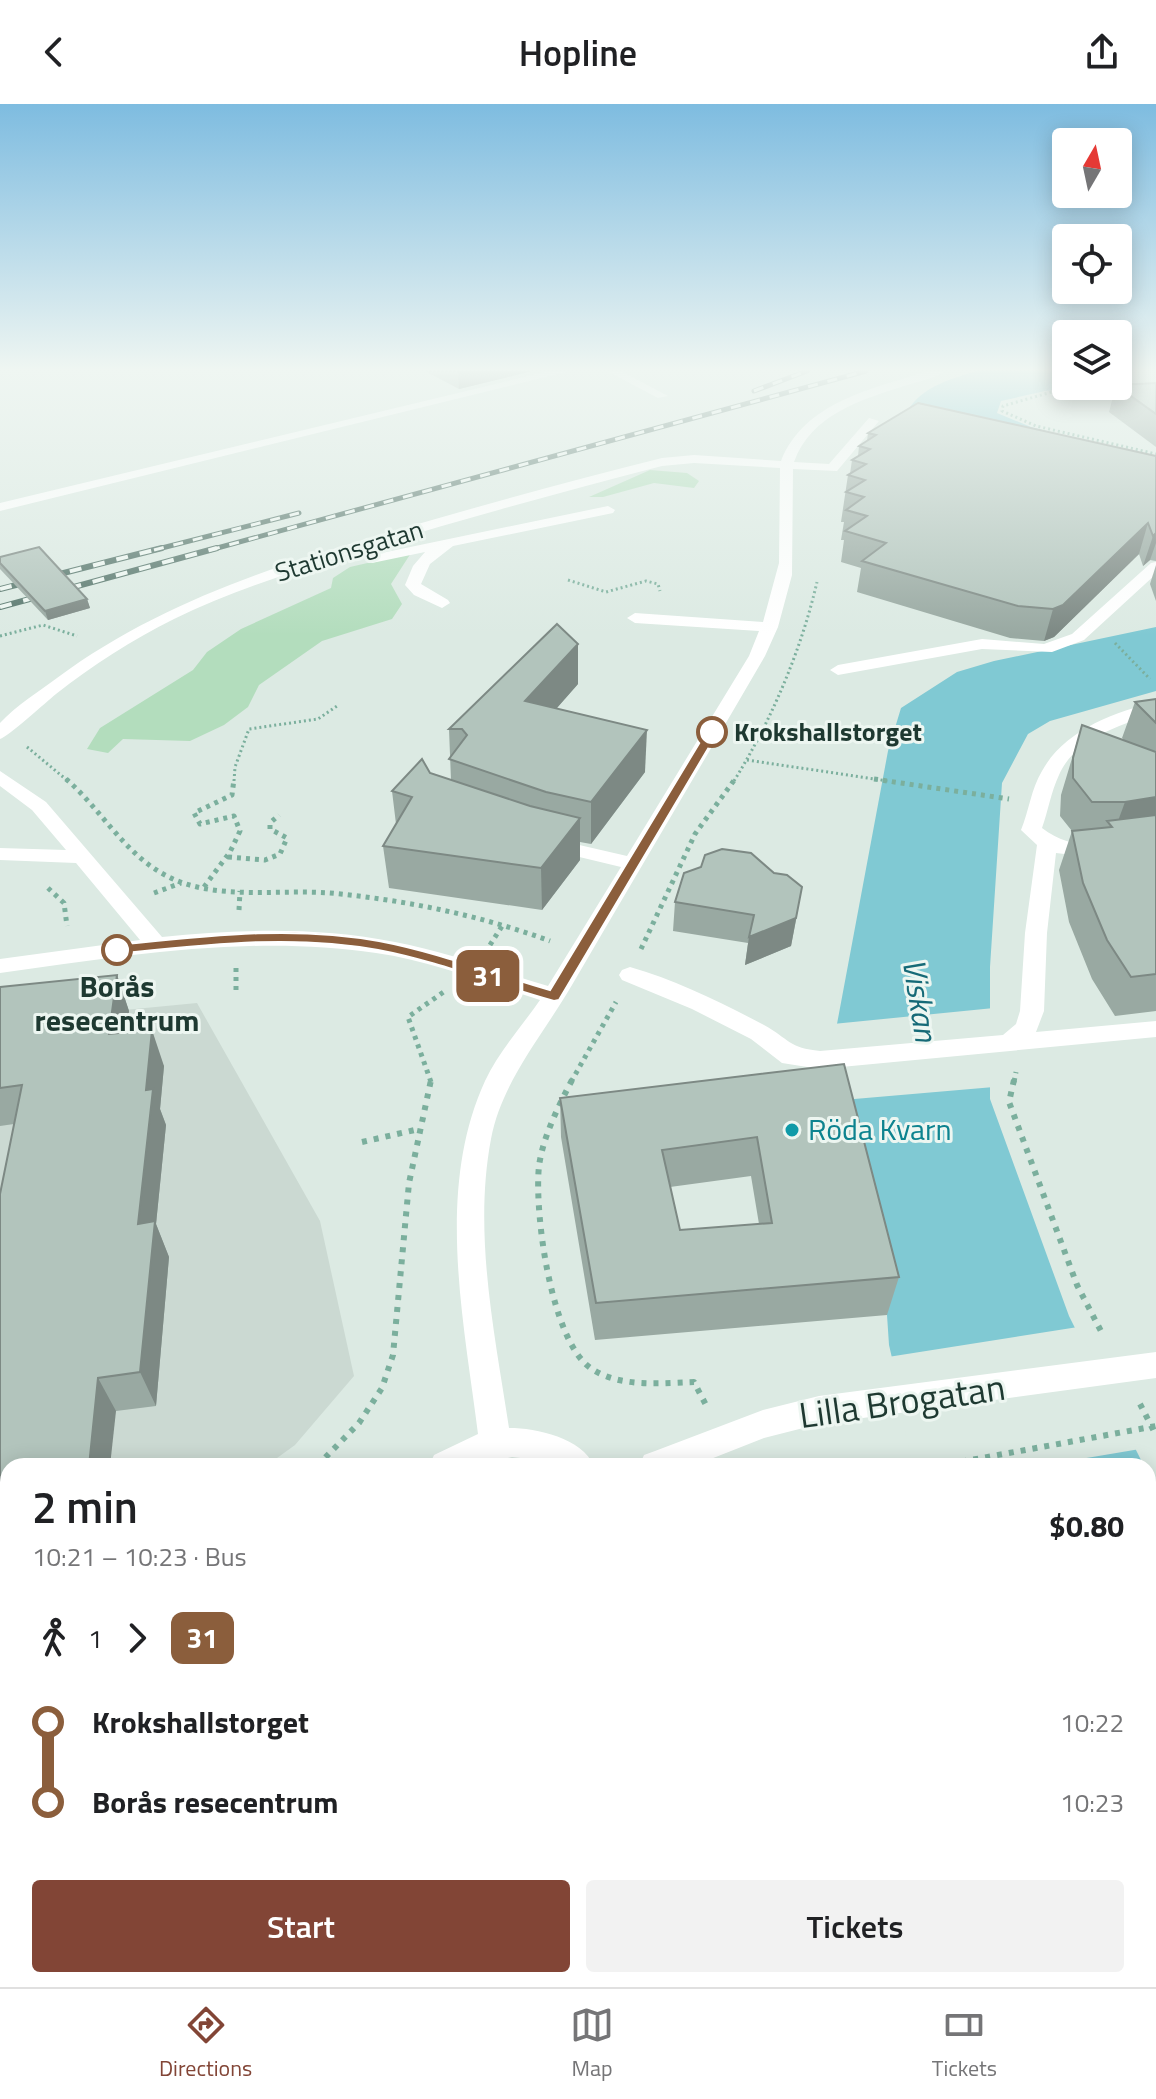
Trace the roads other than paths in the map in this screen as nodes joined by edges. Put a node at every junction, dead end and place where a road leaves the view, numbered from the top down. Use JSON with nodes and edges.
{"nodes":[{"id":1,"x":200,"y":459,"type":"edge"},
{"id":2,"x":787,"y":459,"type":"edge"},
{"id":3,"x":840,"y":459,"type":"edge"},
{"id":4,"x":784,"y":466,"type":"junction"},
{"id":5,"x":618,"y":473,"type":"junction"},
{"id":6,"x":0,"y":507,"type":"edge"},
{"id":7,"x":608,"y":510,"type":"dead end"},
{"id":8,"x":1156,"y":566,"type":"edge"},
{"id":9,"x":211,"y":597,"type":"junction"},
{"id":10,"x":442,"y":603,"type":"dead end"},
{"id":11,"x":635,"y":618,"type":"dead end"},
{"id":12,"x":770,"y":627,"type":"junction"},
{"id":13,"x":838,"y":670,"type":"dead end"},
{"id":14,"x":1156,"y":707,"type":"edge"},
{"id":15,"x":2,"y":731,"type":"edge"},
{"id":16,"x":0,"y":777,"type":"edge"},
{"id":17,"x":526,"y":837,"type":"edge"},
{"id":18,"x":1156,"y":842,"type":"edge"},
{"id":19,"x":1047,"y":845,"type":"junction"},
{"id":20,"x":0,"y":854,"type":"edge"},
{"id":21,"x":82,"y":857,"type":"junction"},
{"id":22,"x":633,"y":864,"type":"junction"},
{"id":23,"x":156,"y":944,"type":"junction"},
{"id":24,"x":0,"y":966,"type":"edge"},
{"id":25,"x":630,"y":975,"type":"dead end"},
{"id":26,"x":554,"y":996,"type":"junction"},
{"id":27,"x":1156,"y":1029,"type":"edge"},
{"id":28,"x":1011,"y":1041,"type":"junction"},
{"id":29,"x":1156,"y":1365,"type":"edge"},
{"id":30,"x":495,"y":1443,"type":"junction"},
{"id":31,"x":458,"y":1458,"type":"edge"},
{"id":32,"x":568,"y":1458,"type":"edge"},
{"id":33,"x":674,"y":1458,"type":"edge"}],
"edges":[{"from":1,"to":6,"type":"street"},
{"from":2,"to":4,"type":"street"},
{"from":3,"to":4,"type":"street","name":"Stationsgatan"},
{"from":4,"to":5,"type":"street","name":"Stationsgatan"},
{"from":4,"to":12,"type":"street"},
{"from":5,"to":9,"type":"street","name":"Stationsgatan"},
{"from":5,"to":10,"type":"street"},
{"from":7,"to":9,"type":"street"},
{"from":8,"to":13,"type":"street"},
{"from":9,"to":15,"type":"street","name":"Stationsgatan"},
{"from":11,"to":12,"type":"street"},
{"from":12,"to":22,"type":"street"},
{"from":14,"to":19,"type":"street"},
{"from":16,"to":21,"type":"street"},
{"from":17,"to":22,"type":"street"},
{"from":18,"to":19,"type":"street"},
{"from":19,"to":28,"type":"street"},
{"from":20,"to":21,"type":"street"},
{"from":21,"to":23,"type":"street"},
{"from":22,"to":26,"type":"street"},
{"from":23,"to":24,"type":"street"},
{"from":23,"to":26,"type":"street"},
{"from":25,"to":28,"type":"street"},
{"from":26,"to":30,"type":"street"},
{"from":27,"to":28,"type":"street"},
{"from":29,"to":33,"type":"street","name":"Lilla Brogatan"},
{"from":30,"to":31,"type":"street"},
{"from":30,"to":32,"type":"street"}]}
